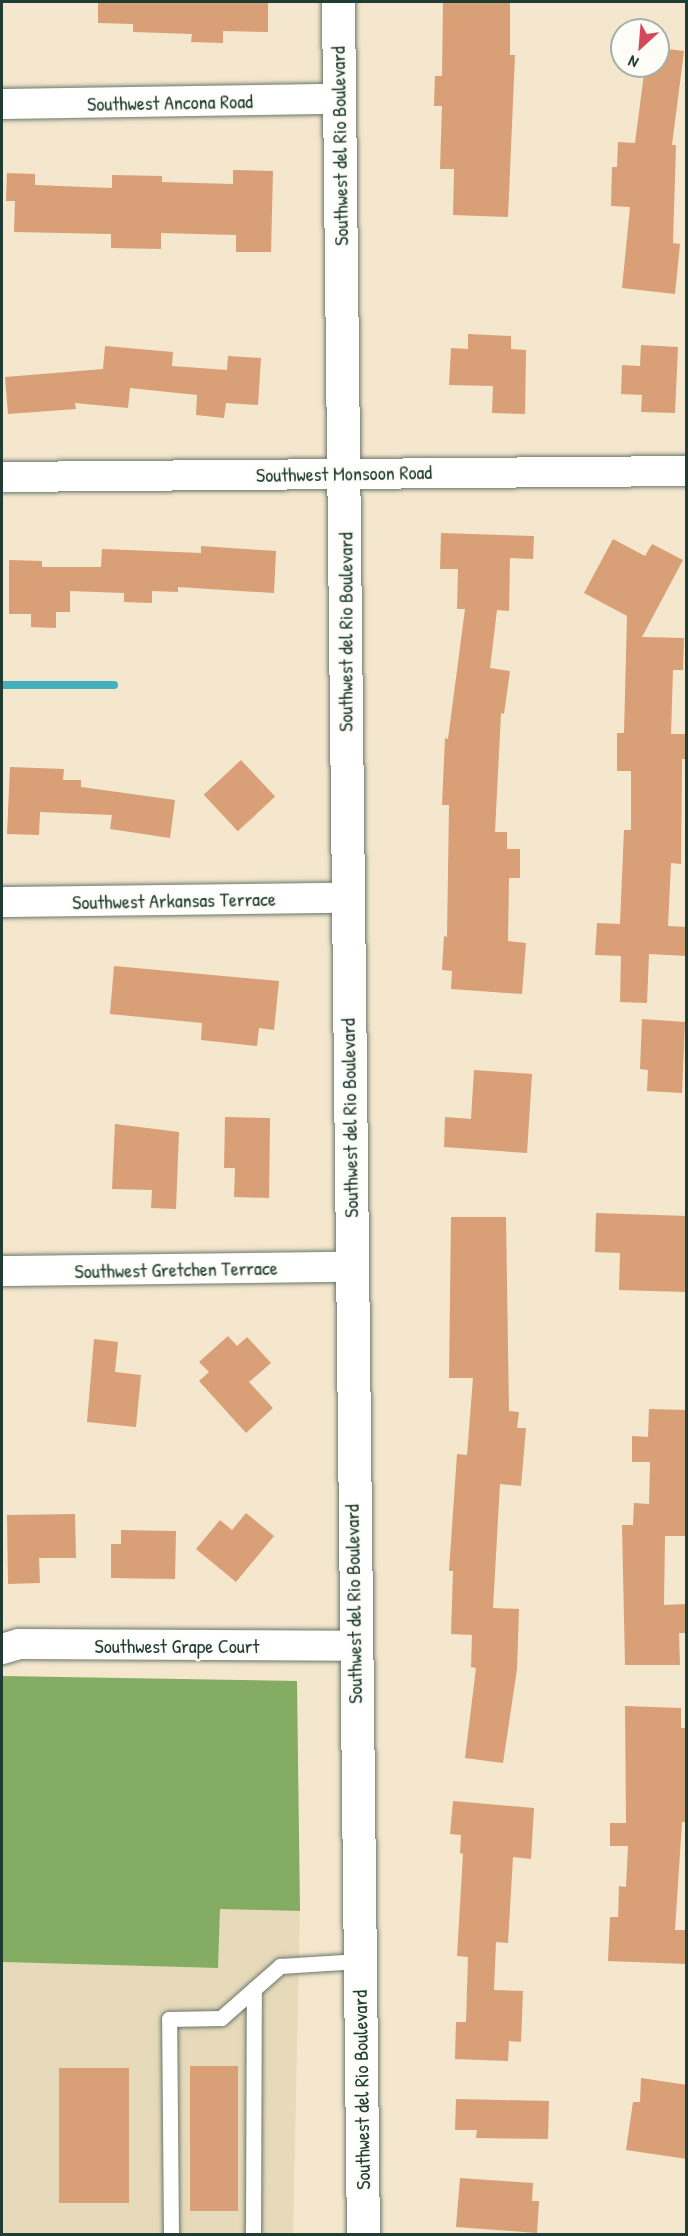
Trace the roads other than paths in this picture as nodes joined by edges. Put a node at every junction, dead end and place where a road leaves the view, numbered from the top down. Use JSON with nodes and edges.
{"nodes":[{"id":1,"x":338,"y":2,"type":"edge"},
{"id":2,"x":338,"y":99,"type":"junction"},
{"id":3,"x":2,"y":104,"type":"edge"},
{"id":4,"x":687,"y":471,"type":"edge"},
{"id":5,"x":345,"y":472,"type":"junction"},
{"id":6,"x":2,"y":477,"type":"edge"},
{"id":7,"x":346,"y":898,"type":"junction"},
{"id":8,"x":2,"y":902,"type":"edge"},
{"id":9,"x":351,"y":1267,"type":"junction"},
{"id":10,"x":2,"y":1271,"type":"edge"},
{"id":11,"x":353,"y":1646,"type":"junction"},
{"id":12,"x":2,"y":1649,"type":"edge"},
{"id":13,"x":358,"y":1961,"type":"junction"},
{"id":14,"x":254,"y":1989,"type":"junction"},
{"id":15,"x":171,"y":2235,"type":"edge"},
{"id":16,"x":253,"y":2235,"type":"edge"},
{"id":17,"x":363,"y":2235,"type":"edge"}],
"edges":[{"from":1,"to":2,"type":"street","name":"Southwest del Rio Boulevard"},
{"from":2,"to":3,"type":"street","name":"Southwest Ancona Road"},
{"from":2,"to":5,"type":"street","name":"Southwest del Rio Boulevard"},
{"from":4,"to":5,"type":"street","name":"Southwest Monsoon Road"},
{"from":5,"to":6,"type":"street","name":"Southwest Monsoon Road"},
{"from":5,"to":7,"type":"street","name":"Southwest del Rio Boulevard"},
{"from":7,"to":8,"type":"street","name":"Southwest Arkansas Terrace"},
{"from":7,"to":9,"type":"street","name":"Southwest del Rio Boulevard"},
{"from":9,"to":10,"type":"street","name":"Southwest Gretchen Terrace"},
{"from":9,"to":11,"type":"street","name":"Southwest del Rio Boulevard"},
{"from":11,"to":12,"type":"street","name":"Southwest Grape Court"},
{"from":11,"to":13,"type":"street","name":"Southwest del Rio Boulevard"},
{"from":13,"to":14,"type":"lane"},
{"from":13,"to":17,"type":"street","name":"Southwest del Rio Boulevard"},
{"from":14,"to":15,"type":"lane"},
{"from":14,"to":16,"type":"lane"}]}
